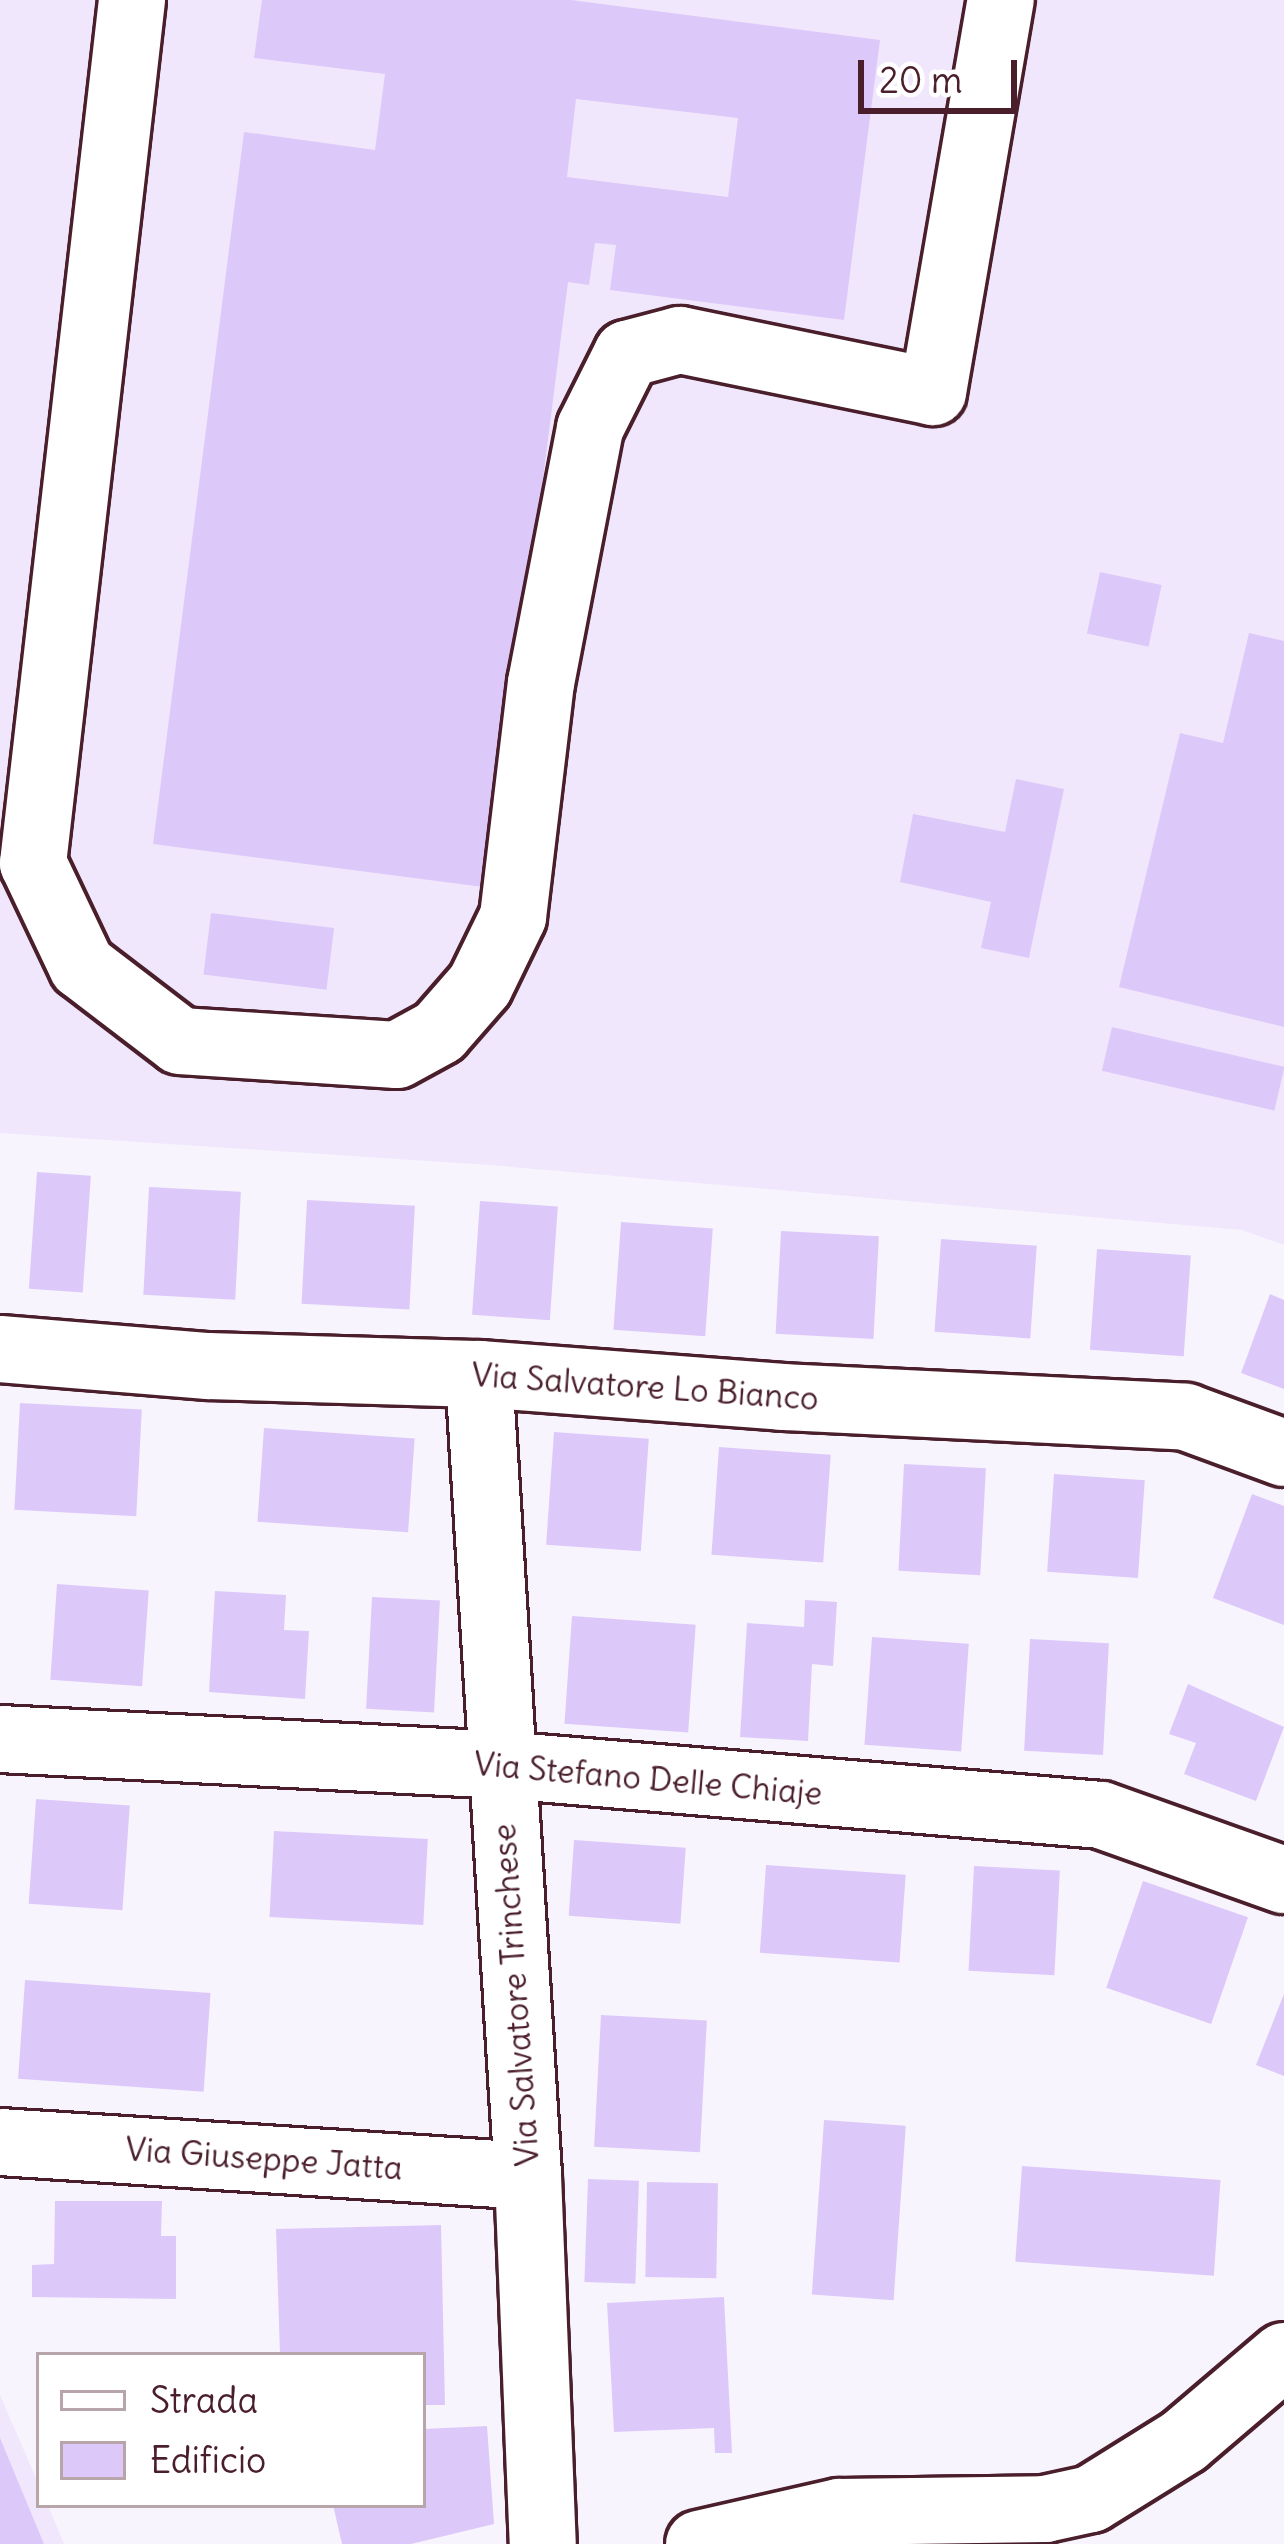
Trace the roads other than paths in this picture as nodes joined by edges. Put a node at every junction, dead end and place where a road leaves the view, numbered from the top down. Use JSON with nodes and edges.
{"nodes":[{"id":1,"x":132,"y":0,"type":"edge"},
{"id":2,"x":1001,"y":0,"type":"edge"},
{"id":3,"x":0,"y":1349,"type":"edge"},
{"id":4,"x":479,"y":1374,"type":"junction"},
{"id":5,"x":1284,"y":1453,"type":"edge"},
{"id":6,"x":0,"y":1739,"type":"edge"},
{"id":7,"x":502,"y":1765,"type":"junction"},
{"id":8,"x":1284,"y":1880,"type":"edge"},
{"id":9,"x":0,"y":2142,"type":"edge"},
{"id":10,"x":528,"y":2176,"type":"junction"},
{"id":11,"x":1284,"y":2356,"type":"edge"},
{"id":12,"x":1043,"y":2527,"type":"edge"},
{"id":13,"x":542,"y":2544,"type":"edge"},
{"id":14,"x":699,"y":2544,"type":"edge"}],
"edges":[{"from":1,"to":2,"type":"street"},
{"from":3,"to":4,"type":"street","name":"Via Salvatore Lo Bianco"},
{"from":4,"to":5,"type":"street","name":"Via Salvatore Lo Bianco"},
{"from":4,"to":7,"type":"street","name":"Via Salvatore Trinchese"},
{"from":6,"to":7,"type":"street","name":"Via Stefano Delle Chiaje"},
{"from":7,"to":8,"type":"street","name":"Via Stefano Delle Chiaje"},
{"from":7,"to":10,"type":"street","name":"Via Salvatore Trinchese"},
{"from":9,"to":10,"type":"street","name":"Via Giuseppe Jatta"},
{"from":10,"to":13,"type":"street","name":"Via Salvatore Trinchese"},
{"from":11,"to":12,"type":"street"},
{"from":12,"to":14,"type":"street"}]}
